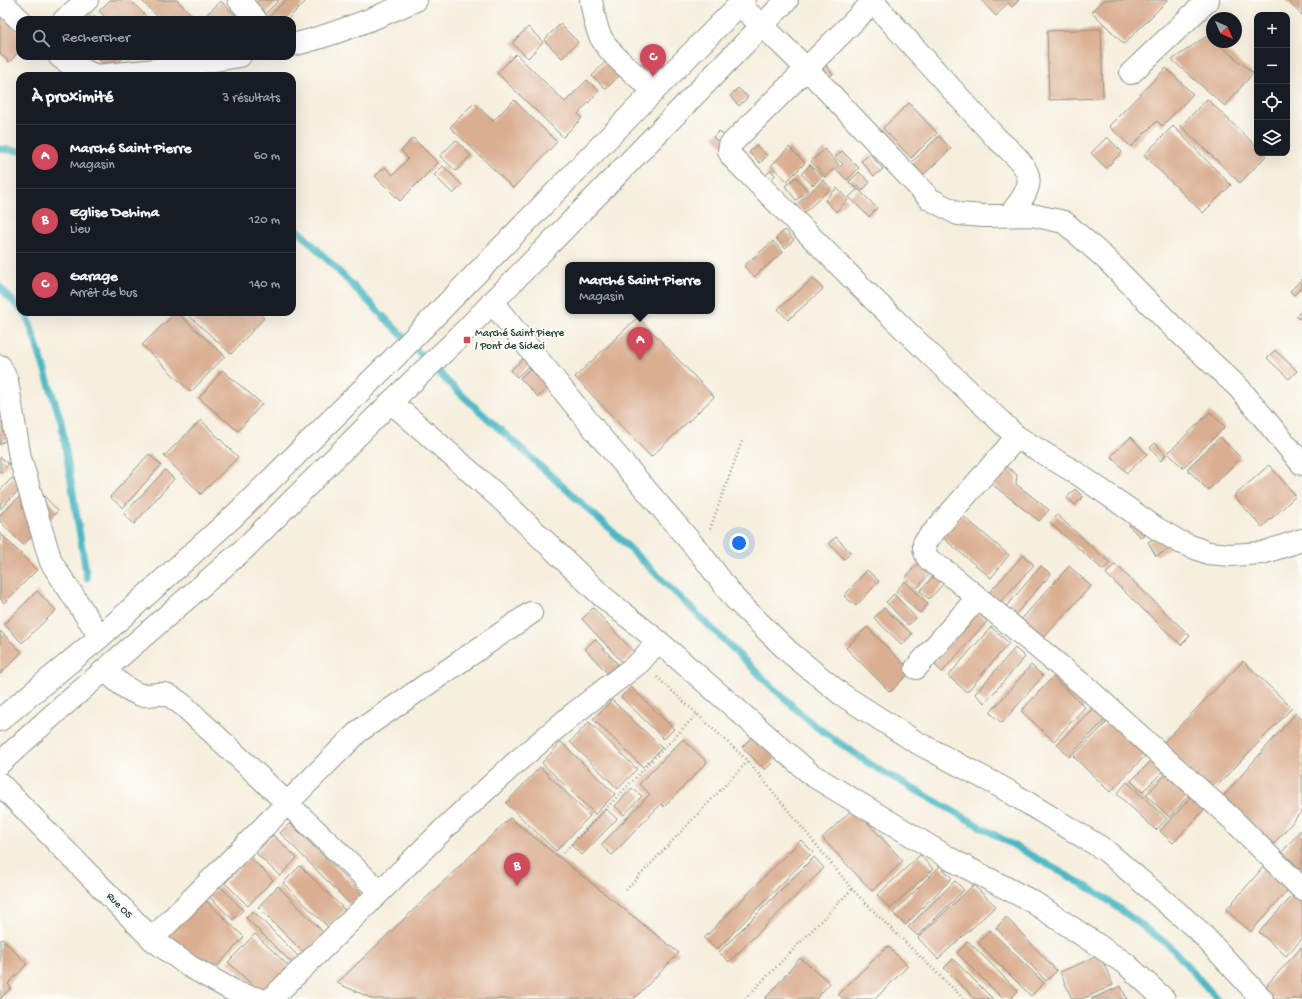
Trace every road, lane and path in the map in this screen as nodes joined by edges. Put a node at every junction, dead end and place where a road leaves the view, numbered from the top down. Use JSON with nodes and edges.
{"nodes":[{"id":1,"x":0,"y":0,"type":"edge"},
{"id":2,"x":87,"y":0,"type":"edge"},
{"id":3,"x":239,"y":0,"type":"edge"},
{"id":4,"x":416,"y":0,"type":"edge"},
{"id":5,"x":591,"y":0,"type":"edge"},
{"id":6,"x":787,"y":0,"type":"edge"},
{"id":7,"x":1208,"y":0,"type":"edge"},
{"id":8,"x":874,"y":1,"type":"edge"},
{"id":9,"x":742,"y":3,"type":"edge"},
{"id":10,"x":377,"y":7,"type":"edge"},
{"id":11,"x":16,"y":16,"type":"edge"},
{"id":12,"x":69,"y":16,"type":"edge"},
{"id":13,"x":253,"y":16,"type":"edge"},
{"id":14,"x":762,"y":25,"type":"junction"},
{"id":15,"x":296,"y":43,"type":"edge"},
{"id":16,"x":64,"y":60,"type":"edge"},
{"id":17,"x":215,"y":60,"type":"edge"},
{"id":18,"x":807,"y":70,"type":"junction"},
{"id":19,"x":87,"y":72,"type":"edge"},
{"id":20,"x":137,"y":72,"type":"edge"},
{"id":21,"x":1131,"y":73,"type":"dead end"},
{"id":22,"x":654,"y":91,"type":"junction"},
{"id":23,"x":1010,"y":215,"type":"junction"},
{"id":24,"x":492,"y":302,"type":"junction"},
{"id":25,"x":0,"y":366,"type":"edge"},
{"id":26,"x":391,"y":402,"type":"junction"},
{"id":27,"x":1018,"y":437,"type":"junction"},
{"id":28,"x":742,"y":441,"type":"dead end"},
{"id":29,"x":1302,"y":464,"type":"edge"},
{"id":30,"x":1302,"y":540,"type":"edge"},
{"id":31,"x":701,"y":554,"type":"junction"},
{"id":32,"x":978,"y":597,"type":"junction"},
{"id":33,"x":531,"y":613,"type":"dead end"},
{"id":34,"x":100,"y":637,"type":"junction"},
{"id":35,"x":658,"y":641,"type":"junction"},
{"id":36,"x":640,"y":662,"type":"junction"},
{"id":37,"x":916,"y":668,"type":"dead end"},
{"id":38,"x":105,"y":670,"type":"junction"},
{"id":39,"x":697,"y":714,"type":"junction"},
{"id":40,"x":0,"y":720,"type":"edge"},
{"id":41,"x":748,"y":761,"type":"junction"},
{"id":42,"x":0,"y":763,"type":"edge"},
{"id":43,"x":0,"y":784,"type":"edge"},
{"id":44,"x":287,"y":804,"type":"junction"},
{"id":45,"x":563,"y":853,"type":"dead end"},
{"id":46,"x":852,"y":889,"type":"junction"},
{"id":47,"x":1302,"y":889,"type":"edge"},
{"id":48,"x":626,"y":890,"type":"dead end"},
{"id":49,"x":379,"y":891,"type":"junction"},
{"id":50,"x":152,"y":939,"type":"junction"},
{"id":51,"x":245,"y":997,"type":"edge"},
{"id":52,"x":271,"y":999,"type":"edge"},
{"id":53,"x":745,"y":999,"type":"edge"},
{"id":54,"x":964,"y":999,"type":"edge"},
{"id":55,"x":1164,"y":999,"type":"edge"},
{"id":56,"x":1262,"y":999,"type":"edge"}],
"edges":[{"from":1,"to":11,"type":"street"},
{"from":2,"to":12,"type":"street"},
{"from":3,"to":13,"type":"street"},
{"from":4,"to":10,"type":"street"},
{"from":5,"to":22,"type":"street"},
{"from":6,"to":14,"type":"street"},
{"from":7,"to":21,"type":"street"},
{"from":8,"to":18,"type":"street"},
{"from":8,"to":23,"type":"street"},
{"from":9,"to":14,"type":"street"},
{"from":9,"to":22,"type":"street"},
{"from":10,"to":15,"type":"street"},
{"from":14,"to":18,"type":"street"},
{"from":14,"to":24,"type":"street"},
{"from":16,"to":19,"type":"street"},
{"from":17,"to":20,"type":"street"},
{"from":18,"to":23,"type":"street"},
{"from":18,"to":27,"type":"street"},
{"from":22,"to":34,"type":"street"},
{"from":23,"to":29,"type":"street"},
{"from":24,"to":26,"type":"street"},
{"from":24,"to":31,"type":"street"},
{"from":25,"to":34,"type":"street"},
{"from":26,"to":35,"type":"street"},
{"from":26,"to":38,"type":"street"},
{"from":27,"to":30,"type":"street"},
{"from":27,"to":32,"type":"street"},
{"from":28,"to":31,"type":"path"},
{"from":31,"to":56,"type":"street"},
{"from":32,"to":37,"type":"street"},
{"from":32,"to":47,"type":"street"},
{"from":33,"to":44,"type":"street"},
{"from":34,"to":40,"type":"street"},
{"from":35,"to":36,"type":"street"},
{"from":35,"to":55,"type":"street"},
{"from":36,"to":39,"type":"path"},
{"from":36,"to":49,"type":"street"},
{"from":38,"to":42,"type":"street"},
{"from":38,"to":44,"type":"street"},
{"from":39,"to":41,"type":"path"},
{"from":39,"to":45,"type":"path"},
{"from":41,"to":46,"type":"path"},
{"from":41,"to":48,"type":"path"},
{"from":43,"to":50,"type":"street","name":"Rue O5"},
{"from":44,"to":49,"type":"street"},
{"from":44,"to":50,"type":"street"},
{"from":46,"to":53,"type":"path"},
{"from":46,"to":54,"type":"path"},
{"from":49,"to":52,"type":"street"},
{"from":50,"to":51,"type":"street","name":"Rue O5"}]}
